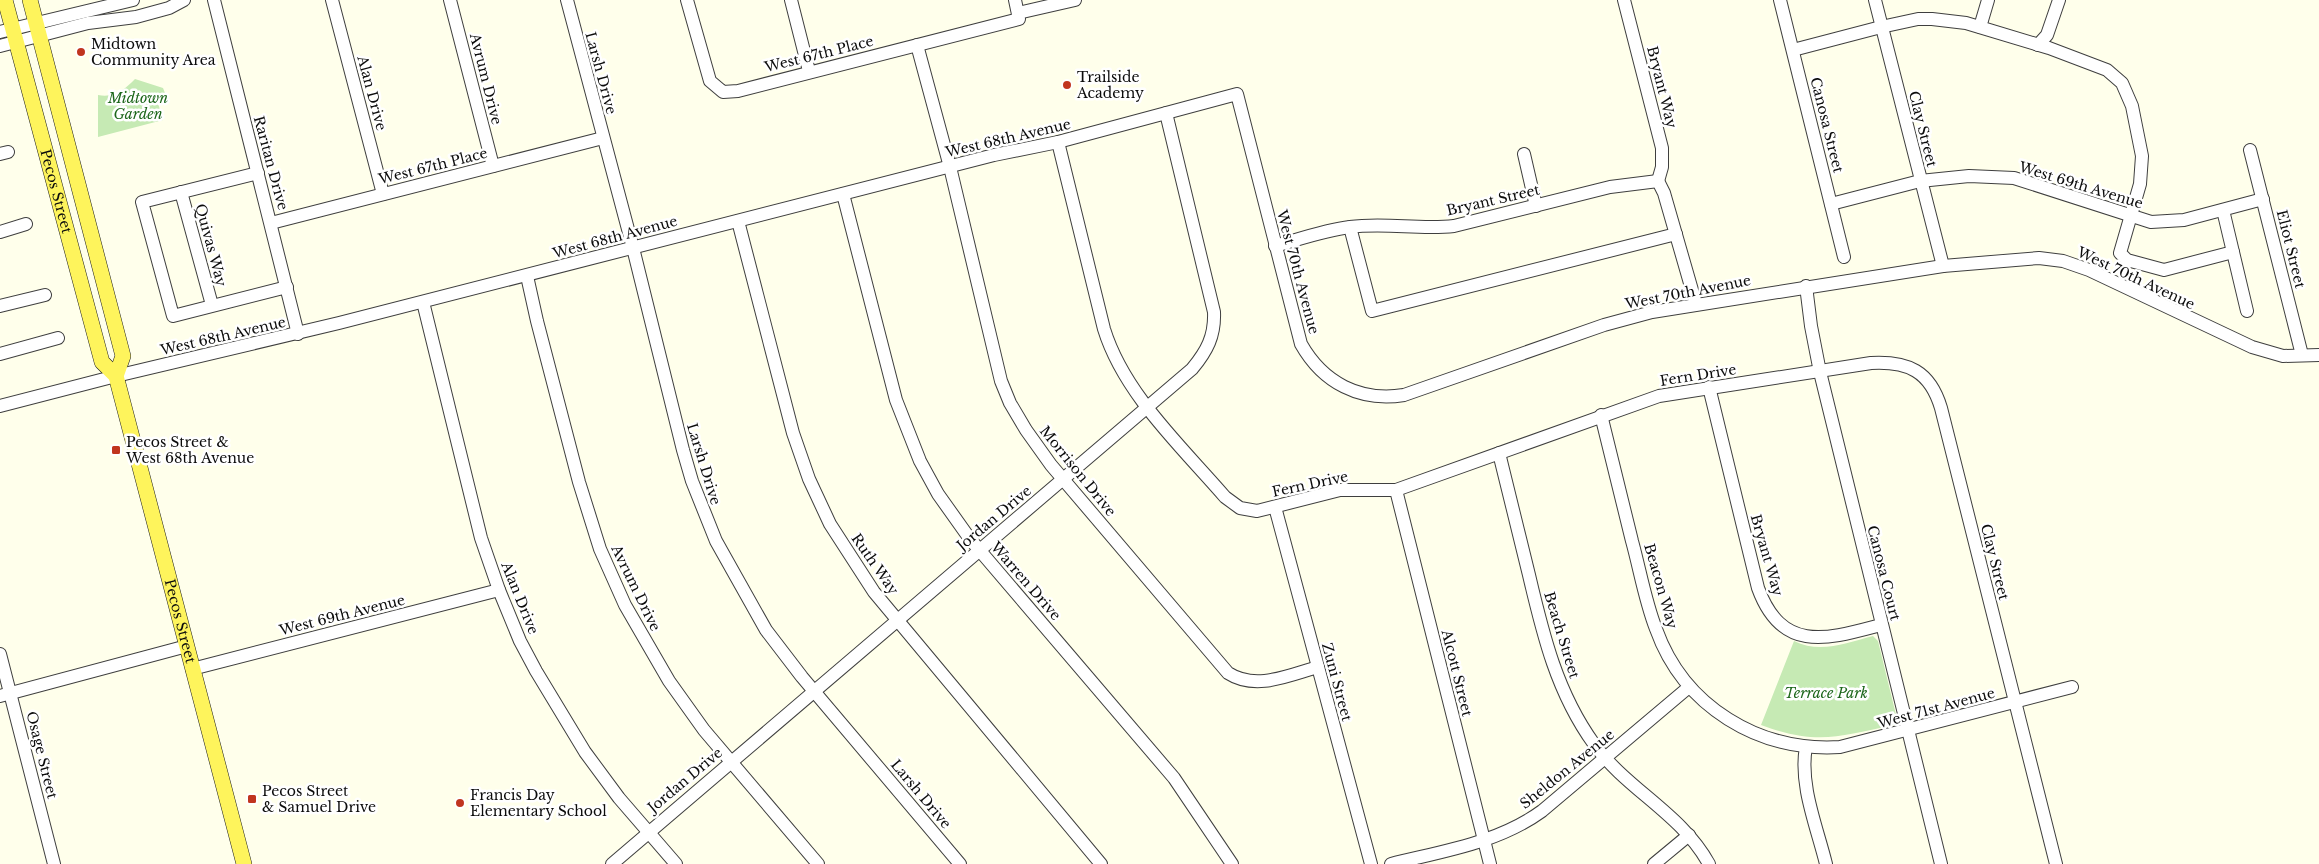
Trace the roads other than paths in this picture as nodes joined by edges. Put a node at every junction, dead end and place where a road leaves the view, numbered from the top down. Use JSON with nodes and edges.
{"nodes":[{"id":1,"x":5,"y":0,"type":"edge"},
{"id":2,"x":30,"y":0,"type":"edge"},
{"id":3,"x":133,"y":0,"type":"edge"},
{"id":4,"x":184,"y":0,"type":"edge"},
{"id":5,"x":214,"y":0,"type":"edge"},
{"id":6,"x":332,"y":0,"type":"edge"},
{"id":7,"x":450,"y":0,"type":"edge"},
{"id":8,"x":567,"y":0,"type":"edge"},
{"id":9,"x":687,"y":0,"type":"edge"},
{"id":10,"x":791,"y":0,"type":"edge"},
{"id":11,"x":1015,"y":0,"type":"edge"},
{"id":12,"x":1075,"y":0,"type":"edge"},
{"id":13,"x":1624,"y":0,"type":"edge"},
{"id":14,"x":1780,"y":0,"type":"edge"},
{"id":15,"x":1875,"y":0,"type":"edge"},
{"id":16,"x":1988,"y":0,"type":"edge"},
{"id":17,"x":2059,"y":0,"type":"edge"},
{"id":18,"x":1019,"y":16,"type":"junction"},
{"id":19,"x":1881,"y":27,"type":"junction"},
{"id":20,"x":1980,"y":27,"type":"junction"},
{"id":21,"x":38,"y":30,"type":"junction"},
{"id":22,"x":9,"y":34,"type":"edge"},
{"id":23,"x":917,"y":45,"type":"junction"},
{"id":24,"x":2038,"y":45,"type":"junction"},
{"id":25,"x":0,"y":46,"type":"edge"},
{"id":26,"x":1793,"y":50,"type":"junction"},
{"id":27,"x":810,"y":71,"type":"junction"},
{"id":28,"x":1237,"y":94,"type":"joint"},
{"id":29,"x":1166,"y":113,"type":"junction"},
{"id":30,"x":603,"y":138,"type":"junction"},
{"id":31,"x":1058,"y":142,"type":"junction"},
{"id":32,"x":2250,"y":150,"type":"dead end"},
{"id":33,"x":1524,"y":154,"type":"dead end"},
{"id":34,"x":493,"y":166,"type":"junction"},
{"id":35,"x":950,"y":167,"type":"junction"},
{"id":36,"x":258,"y":173,"type":"junction"},
{"id":37,"x":1658,"y":181,"type":"junction"},
{"id":38,"x":1920,"y":181,"type":"junction"},
{"id":39,"x":181,"y":192,"type":"junction"},
{"id":40,"x":383,"y":194,"type":"junction"},
{"id":41,"x":843,"y":194,"type":"junction"},
{"id":42,"x":2263,"y":199,"type":"junction"},
{"id":43,"x":1831,"y":204,"type":"junction"},
{"id":44,"x":1536,"y":206,"type":"junction"},
{"id":45,"x":2222,"y":210,"type":"junction"},
{"id":46,"x":2131,"y":215,"type":"junction"},
{"id":47,"x":738,"y":221,"type":"junction"},
{"id":48,"x":271,"y":222,"type":"junction"},
{"id":49,"x":26,"y":224,"type":"dead end"},
{"id":50,"x":1350,"y":227,"type":"junction"},
{"id":51,"x":0,"y":232,"type":"edge"},
{"id":52,"x":1676,"y":234,"type":"junction"},
{"id":53,"x":1275,"y":246,"type":"junction"},
{"id":54,"x":633,"y":248,"type":"junction"},
{"id":55,"x":2233,"y":252,"type":"junction"},
{"id":56,"x":1844,"y":257,"type":"dead end"},
{"id":57,"x":1944,"y":266,"type":"junction"},
{"id":58,"x":527,"y":276,"type":"junction"},
{"id":59,"x":1806,"y":286,"type":"junction"},
{"id":60,"x":287,"y":287,"type":"junction"},
{"id":61,"x":45,"y":294,"type":"dead end"},
{"id":62,"x":423,"y":302,"type":"junction"},
{"id":63,"x":1696,"y":304,"type":"junction"},
{"id":64,"x":212,"y":305,"type":"junction"},
{"id":65,"x":0,"y":306,"type":"edge"},
{"id":66,"x":2247,"y":311,"type":"dead end"},
{"id":67,"x":298,"y":334,"type":"junction"},
{"id":68,"x":58,"y":338,"type":"dead end"},
{"id":69,"x":0,"y":354,"type":"edge"},
{"id":70,"x":2302,"y":355,"type":"junction"},
{"id":71,"x":2319,"y":355,"type":"edge"},
{"id":72,"x":1820,"y":372,"type":"junction"},
{"id":73,"x":116,"y":376,"type":"junction"},
{"id":74,"x":1709,"y":387,"type":"junction"},
{"id":75,"x":0,"y":406,"type":"edge"},
{"id":76,"x":1147,"y":406,"type":"junction"},
{"id":77,"x":1601,"y":415,"type":"junction"},
{"id":78,"x":1499,"y":453,"type":"junction"},
{"id":79,"x":1063,"y":478,"type":"junction"},
{"id":80,"x":1396,"y":490,"type":"junction"},
{"id":81,"x":1275,"y":507,"type":"junction"},
{"id":82,"x":980,"y":550,"type":"junction"},
{"id":83,"x":499,"y":590,"type":"junction"},
{"id":84,"x":896,"y":619,"type":"junction"},
{"id":85,"x":1881,"y":625,"type":"junction"},
{"id":86,"x":186,"y":646,"type":"junction"},
{"id":87,"x":0,"y":654,"type":"edge"},
{"id":88,"x":1318,"y":667,"type":"junction"},
{"id":89,"x":192,"y":669,"type":"junction"},
{"id":90,"x":1689,"y":687,"type":"junction"},
{"id":91,"x":2072,"y":687,"type":"dead end"},
{"id":92,"x":814,"y":690,"type":"junction"},
{"id":93,"x":5,"y":694,"type":"edge"},
{"id":94,"x":2014,"y":702,"type":"junction"},
{"id":95,"x":1907,"y":730,"type":"junction"},
{"id":96,"x":1806,"y":747,"type":"junction"},
{"id":97,"x":1606,"y":758,"type":"junction"},
{"id":98,"x":730,"y":762,"type":"junction"},
{"id":99,"x":648,"y":832,"type":"junction"},
{"id":100,"x":1688,"y":835,"type":"junction"},
{"id":101,"x":1484,"y":840,"type":"junction"},
{"id":102,"x":54,"y":864,"type":"edge"},
{"id":103,"x":244,"y":864,"type":"edge"},
{"id":104,"x":612,"y":864,"type":"edge"},
{"id":105,"x":676,"y":864,"type":"edge"},
{"id":106,"x":818,"y":864,"type":"edge"},
{"id":107,"x":960,"y":864,"type":"edge"},
{"id":108,"x":1101,"y":864,"type":"edge"},
{"id":109,"x":1232,"y":864,"type":"edge"},
{"id":110,"x":1370,"y":864,"type":"edge"},
{"id":111,"x":1392,"y":864,"type":"edge"},
{"id":112,"x":1490,"y":864,"type":"edge"},
{"id":113,"x":1654,"y":864,"type":"edge"},
{"id":114,"x":1709,"y":864,"type":"edge"},
{"id":115,"x":1826,"y":864,"type":"edge"},
{"id":116,"x":1941,"y":864,"type":"edge"},
{"id":117,"x":2056,"y":864,"type":"edge"}],
"edges":[{"from":1,"to":22,"type":"main road","name":"Pecos Street"},
{"from":2,"to":21,"type":"main road","name":"Pecos Street"},
{"from":3,"to":21,"type":"street"},
{"from":4,"to":21,"type":"street"},
{"from":5,"to":36,"type":"street","name":"Raritan Drive"},
{"from":6,"to":40,"type":"street","name":"Alan Drive"},
{"from":7,"to":34,"type":"street","name":"Avrum Drive"},
{"from":8,"to":30,"type":"street","name":"Larsh Drive"},
{"from":9,"to":27,"type":"street","name":"West 67th Place"},
{"from":10,"to":27,"type":"street"},
{"from":11,"to":18,"type":"street"},
{"from":12,"to":18,"type":"street","name":"West 67th Place"},
{"from":13,"to":37,"type":"street","name":"Bryant Way"},
{"from":14,"to":26,"type":"street","name":"Canosa Street"},
{"from":15,"to":19,"type":"street","name":"Clay Street"},
{"from":16,"to":20,"type":"street"},
{"from":17,"to":24,"type":"street"},
{"from":18,"to":23,"type":"street","name":"West 67th Place"},
{"from":19,"to":20,"type":"street"},
{"from":19,"to":26,"type":"street"},
{"from":19,"to":38,"type":"street","name":"Clay Street"},
{"from":20,"to":24,"type":"street"},
{"from":21,"to":22,"type":"street"},
{"from":21,"to":73,"type":"main road","name":"Pecos Street"},
{"from":22,"to":25,"type":"street"},
{"from":22,"to":73,"type":"main road","name":"Pecos Street"},
{"from":23,"to":27,"type":"street","name":"West 67th Place"},
{"from":23,"to":35,"type":"street","name":"Morrison Drive"},
{"from":24,"to":46,"type":"street"},
{"from":26,"to":43,"type":"street","name":"Canosa Street"},
{"from":28,"to":29,"type":"street","name":"West 68th Avenue"},
{"from":28,"to":53,"type":"street","name":"West 70th Avenue"},
{"from":29,"to":31,"type":"street","name":"West 68th Avenue"},
{"from":29,"to":76,"type":"street","name":"Jordan Drive"},
{"from":30,"to":34,"type":"street","name":"West 67th Place"},
{"from":30,"to":54,"type":"street","name":"Larsh Drive"},
{"from":31,"to":35,"type":"street","name":"West 68th Avenue"},
{"from":31,"to":76,"type":"street","name":"Fern Drive"},
{"from":32,"to":42,"type":"street","name":"Eliot Street"},
{"from":33,"to":44,"type":"street"},
{"from":34,"to":40,"type":"street","name":"West 67th Place"},
{"from":35,"to":41,"type":"street","name":"West 68th Avenue"},
{"from":35,"to":79,"type":"street","name":"Morrison Drive"},
{"from":36,"to":39,"type":"street"},
{"from":36,"to":48,"type":"street","name":"Raritan Drive"},
{"from":37,"to":44,"type":"street","name":"Bryant Street"},
{"from":37,"to":52,"type":"street"},
{"from":38,"to":43,"type":"street","name":"West 69th Avenue"},
{"from":38,"to":46,"type":"street","name":"West 69th Avenue"},
{"from":38,"to":57,"type":"street","name":"Clay Street"},
{"from":39,"to":64,"type":"street","name":"Quivas Way"},
{"from":39,"to":64,"type":"street"},
{"from":40,"to":48,"type":"street","name":"West 67th Place"},
{"from":41,"to":47,"type":"street","name":"West 68th Avenue"},
{"from":41,"to":82,"type":"street","name":"Warren Drive"},
{"from":42,"to":45,"type":"street","name":"West 69th Avenue"},
{"from":42,"to":70,"type":"street","name":"Eliot Street"},
{"from":43,"to":56,"type":"street","name":"Canosa Street"},
{"from":44,"to":50,"type":"street","name":"Bryant Street"},
{"from":45,"to":46,"type":"street","name":"West 69th Avenue"},
{"from":45,"to":55,"type":"street"},
{"from":46,"to":55,"type":"street"},
{"from":47,"to":54,"type":"street","name":"West 68th Avenue"},
{"from":47,"to":84,"type":"street","name":"Ruth Way"},
{"from":48,"to":60,"type":"street","name":"Raritan Drive"},
{"from":49,"to":51,"type":"street"},
{"from":50,"to":52,"type":"street"},
{"from":50,"to":53,"type":"street","name":"Bryant Street"},
{"from":52,"to":63,"type":"street"},
{"from":53,"to":63,"type":"street","name":"West 70th Avenue"},
{"from":54,"to":58,"type":"street","name":"West 68th Avenue"},
{"from":54,"to":92,"type":"street","name":"Larsh Drive"},
{"from":55,"to":66,"type":"street"},
{"from":57,"to":59,"type":"street","name":"West 70th Avenue"},
{"from":57,"to":70,"type":"street","name":"West 70th Avenue"},
{"from":58,"to":62,"type":"street","name":"West 68th Avenue"},
{"from":58,"to":98,"type":"street","name":"Avrum Drive"},
{"from":59,"to":63,"type":"street","name":"West 70th Avenue"},
{"from":59,"to":72,"type":"street","name":"Canosa Court"},
{"from":60,"to":64,"type":"street"},
{"from":60,"to":67,"type":"street","name":"Raritan Drive"},
{"from":61,"to":65,"type":"street"},
{"from":62,"to":67,"type":"street","name":"West 68th Avenue"},
{"from":62,"to":83,"type":"street","name":"Alan Drive"},
{"from":67,"to":73,"type":"street","name":"West 68th Avenue"},
{"from":68,"to":69,"type":"street"},
{"from":70,"to":71,"type":"street","name":"West 70th Avenue"},
{"from":72,"to":74,"type":"street","name":"Fern Drive"},
{"from":72,"to":85,"type":"street","name":"Canosa Court"},
{"from":72,"to":94,"type":"street","name":"Clay Street"},
{"from":73,"to":75,"type":"street","name":"West 68th Avenue"},
{"from":73,"to":86,"type":"main road","name":"Pecos Street"},
{"from":74,"to":77,"type":"street","name":"Fern Drive"},
{"from":74,"to":85,"type":"street","name":"Bryant Way"},
{"from":76,"to":79,"type":"street","name":"Jordan Drive"},
{"from":76,"to":81,"type":"street","name":"Fern Drive"},
{"from":77,"to":78,"type":"street","name":"Fern Drive"},
{"from":77,"to":90,"type":"street","name":"Beacon Way"},
{"from":78,"to":80,"type":"street","name":"Fern Drive"},
{"from":78,"to":97,"type":"street","name":"Beach Street"},
{"from":79,"to":82,"type":"street","name":"Jordan Drive"},
{"from":79,"to":88,"type":"street","name":"Morrison Drive"},
{"from":80,"to":81,"type":"street","name":"Fern Drive"},
{"from":80,"to":101,"type":"street","name":"Alcott Street"},
{"from":81,"to":88,"type":"street","name":"Zuni Street"},
{"from":82,"to":84,"type":"street","name":"Jordan Drive"},
{"from":82,"to":109,"type":"street","name":"Warren Drive"},
{"from":83,"to":89,"type":"street","name":"West 69th Avenue"},
{"from":83,"to":99,"type":"street","name":"Alan Drive"},
{"from":84,"to":92,"type":"street","name":"Jordan Drive"},
{"from":84,"to":108,"type":"street","name":"Ruth Way"},
{"from":85,"to":95,"type":"street","name":"Canosa Court"},
{"from":86,"to":89,"type":"main road","name":"Pecos Street"},
{"from":86,"to":93,"type":"street"},
{"from":87,"to":93,"type":"street","name":"Osage Street"},
{"from":88,"to":110,"type":"street","name":"Zuni Street"},
{"from":89,"to":103,"type":"main road","name":"Pecos Street"},
{"from":90,"to":96,"type":"street","name":"Beacon Way"},
{"from":90,"to":97,"type":"street","name":"Sheldon Avenue"},
{"from":91,"to":94,"type":"street","name":"West 71st Avenue"},
{"from":92,"to":98,"type":"street","name":"Jordan Drive"},
{"from":92,"to":107,"type":"street","name":"Larsh Drive"},
{"from":93,"to":102,"type":"street","name":"Osage Street"},
{"from":94,"to":95,"type":"street","name":"West 71st Avenue"},
{"from":94,"to":117,"type":"street","name":"Clay Street"},
{"from":95,"to":96,"type":"street","name":"West 71st Avenue"},
{"from":95,"to":116,"type":"street","name":"Canosa Court"},
{"from":96,"to":115,"type":"street"},
{"from":97,"to":100,"type":"street","name":"Beach Street"},
{"from":97,"to":101,"type":"street","name":"Sheldon Avenue"},
{"from":98,"to":99,"type":"street","name":"Jordan Drive"},
{"from":98,"to":106,"type":"street","name":"Avrum Drive"},
{"from":99,"to":104,"type":"street","name":"Jordan Drive"},
{"from":99,"to":105,"type":"street","name":"Alan Drive"},
{"from":100,"to":113,"type":"street"},
{"from":100,"to":114,"type":"street","name":"Beach Street"},
{"from":101,"to":111,"type":"street","name":"Sheldon Avenue"},
{"from":101,"to":112,"type":"street","name":"Alcott Street"}]}
